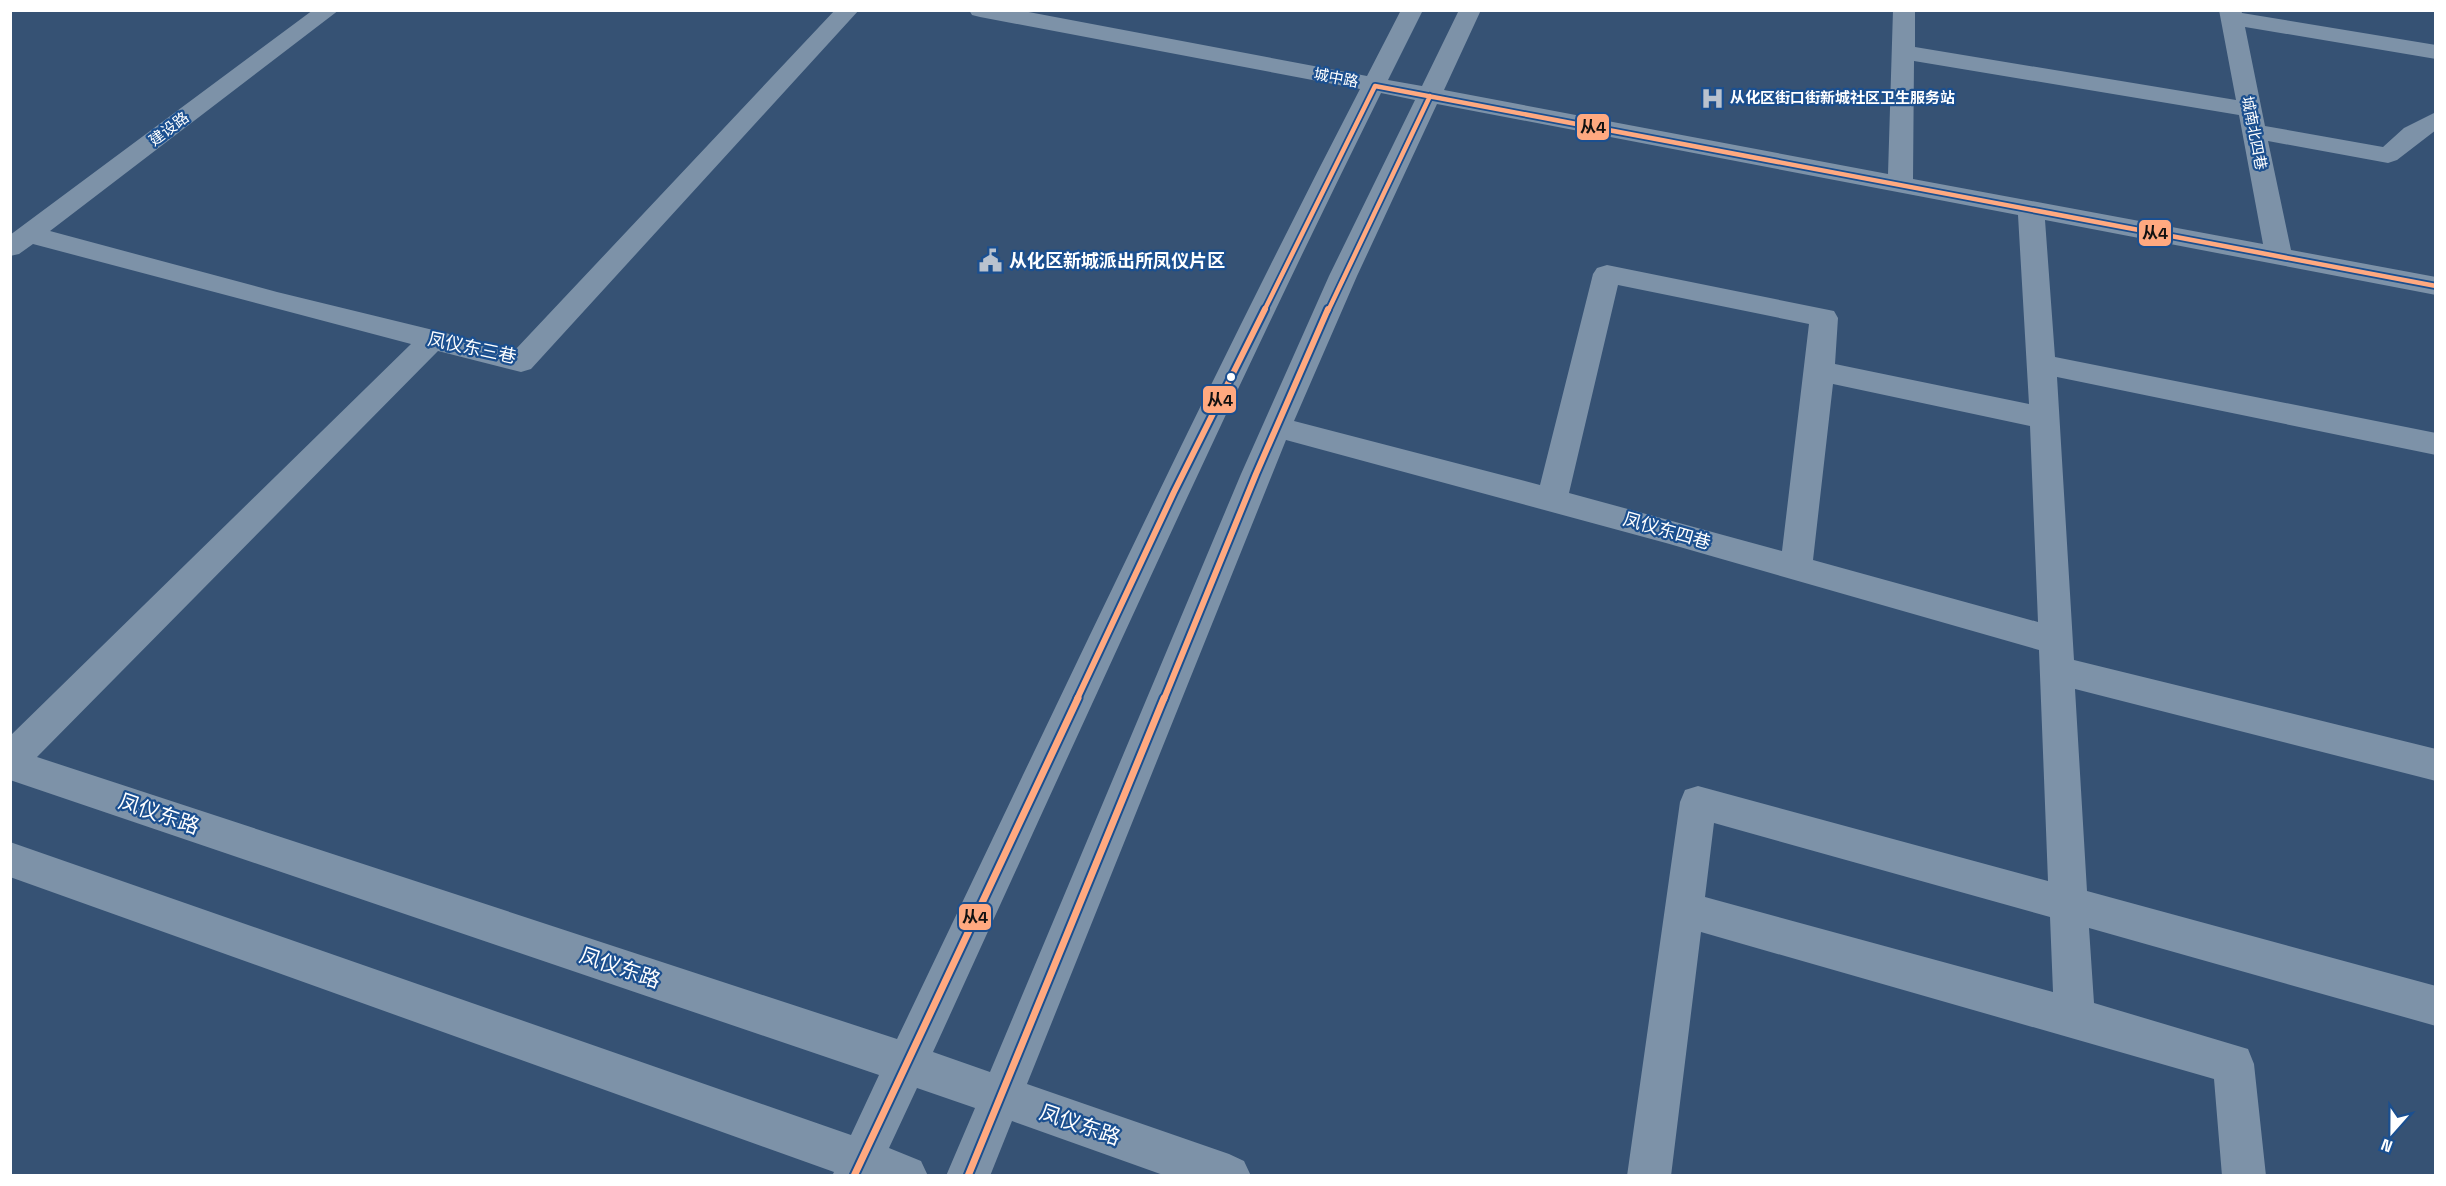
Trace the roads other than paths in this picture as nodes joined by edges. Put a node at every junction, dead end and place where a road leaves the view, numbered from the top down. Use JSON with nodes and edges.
{"nodes":[{"id":1,"x":328,"y":10,"type":"edge"},
{"id":2,"x":848,"y":10,"type":"edge"},
{"id":3,"x":980,"y":10,"type":"edge"},
{"id":4,"x":1412,"y":10,"type":"edge"},
{"id":5,"x":1470,"y":10,"type":"edge"},
{"id":6,"x":1904,"y":10,"type":"edge"},
{"id":7,"x":2230,"y":14,"type":"edge"},
{"id":8,"x":1903,"y":52,"type":"junction"},
{"id":9,"x":2436,"y":52,"type":"edge"},
{"id":10,"x":1375,"y":86,"type":"junction"},
{"id":11,"x":1430,"y":96,"type":"junction"},
{"id":12,"x":2436,"y":119,"type":"edge"},
{"id":13,"x":2252,"y":120,"type":"junction"},
{"id":14,"x":1900,"y":185,"type":"junction"},
{"id":15,"x":2031,"y":210,"type":"junction"},
{"id":16,"x":20,"y":241,"type":"edge"},
{"id":17,"x":2279,"y":256,"type":"junction"},
{"id":18,"x":2436,"y":286,"type":"edge"},
{"id":19,"x":432,"y":340,"type":"junction"},
{"id":20,"x":2042,"y":364,"type":"junction"},
{"id":21,"x":1820,"y":371,"type":"junction"},
{"id":22,"x":2045,"y":418,"type":"junction"},
{"id":23,"x":1277,"y":427,"type":"junction"},
{"id":24,"x":2436,"y":444,"type":"edge"},
{"id":25,"x":1552,"y":499,"type":"junction"},
{"id":26,"x":1796,"y":568,"type":"junction"},
{"id":27,"x":2056,"y":656,"type":"junction"},
{"id":28,"x":10,"y":762,"type":"edge"},
{"id":29,"x":2436,"y":765,"type":"edge"},
{"id":30,"x":14,"y":866,"type":"edge"},
{"id":31,"x":2067,"y":904,"type":"junction"},
{"id":32,"x":1684,"y":909,"type":"junction"},
{"id":33,"x":2436,"y":1006,"type":"edge"},
{"id":34,"x":2074,"y":1018,"type":"junction"},
{"id":35,"x":908,"y":1064,"type":"junction"},
{"id":36,"x":1001,"y":1098,"type":"junction"},
{"id":37,"x":858,"y":1167,"type":"edge"},
{"id":38,"x":906,"y":1176,"type":"edge"},
{"id":39,"x":968,"y":1176,"type":"edge"},
{"id":40,"x":1229,"y":1176,"type":"edge"},
{"id":41,"x":1649,"y":1176,"type":"edge"},
{"id":42,"x":2244,"y":1176,"type":"edge"}],
"edges":[{"from":1,"to":16,"type":"street","name":"建设路"},
{"from":2,"to":19,"type":"street","name":"凤仪东三巷"},
{"from":3,"to":10,"type":"street","name":"城中路"},
{"from":4,"to":10,"type":"street"},
{"from":5,"to":11,"type":"street"},
{"from":6,"to":8,"type":"street"},
{"from":7,"to":9,"type":"street"},
{"from":7,"to":13,"type":"street","name":"城南北四巷"},
{"from":8,"to":13,"type":"street"},
{"from":8,"to":14,"type":"street"},
{"from":10,"to":11,"type":"street","name":"城中路"},
{"from":10,"to":35,"type":"street"},
{"from":11,"to":14,"type":"street","name":"城中路"},
{"from":11,"to":23,"type":"street"},
{"from":12,"to":13,"type":"street"},
{"from":13,"to":17,"type":"street","name":"城南北四巷"},
{"from":14,"to":15,"type":"street","name":"城中路"},
{"from":15,"to":17,"type":"street","name":"城中路"},
{"from":15,"to":20,"type":"street"},
{"from":16,"to":19,"type":"street","name":"凤仪东三巷"},
{"from":17,"to":18,"type":"street","name":"城中路"},
{"from":19,"to":28,"type":"street"},
{"from":20,"to":22,"type":"street"},
{"from":20,"to":24,"type":"street"},
{"from":21,"to":22,"type":"street"},
{"from":21,"to":25,"type":"street"},
{"from":21,"to":26,"type":"street"},
{"from":22,"to":27,"type":"street"},
{"from":23,"to":25,"type":"street","name":"凤仪东四巷"},
{"from":23,"to":36,"type":"street"},
{"from":25,"to":26,"type":"street","name":"凤仪东四巷"},
{"from":26,"to":27,"type":"street","name":"凤仪东四巷"},
{"from":27,"to":29,"type":"street","name":"凤仪东四巷"},
{"from":27,"to":31,"type":"street"},
{"from":28,"to":35,"type":"street","name":"凤仪东路"},
{"from":30,"to":37,"type":"street"},
{"from":31,"to":32,"type":"street"},
{"from":31,"to":33,"type":"street"},
{"from":31,"to":34,"type":"street"},
{"from":32,"to":34,"type":"street"},
{"from":32,"to":41,"type":"street"},
{"from":34,"to":42,"type":"street"},
{"from":35,"to":36,"type":"street","name":"凤仪东路"},
{"from":35,"to":37,"type":"street"},
{"from":36,"to":39,"type":"street"},
{"from":36,"to":40,"type":"street","name":"凤仪东路"},
{"from":37,"to":38,"type":"street"}]}
